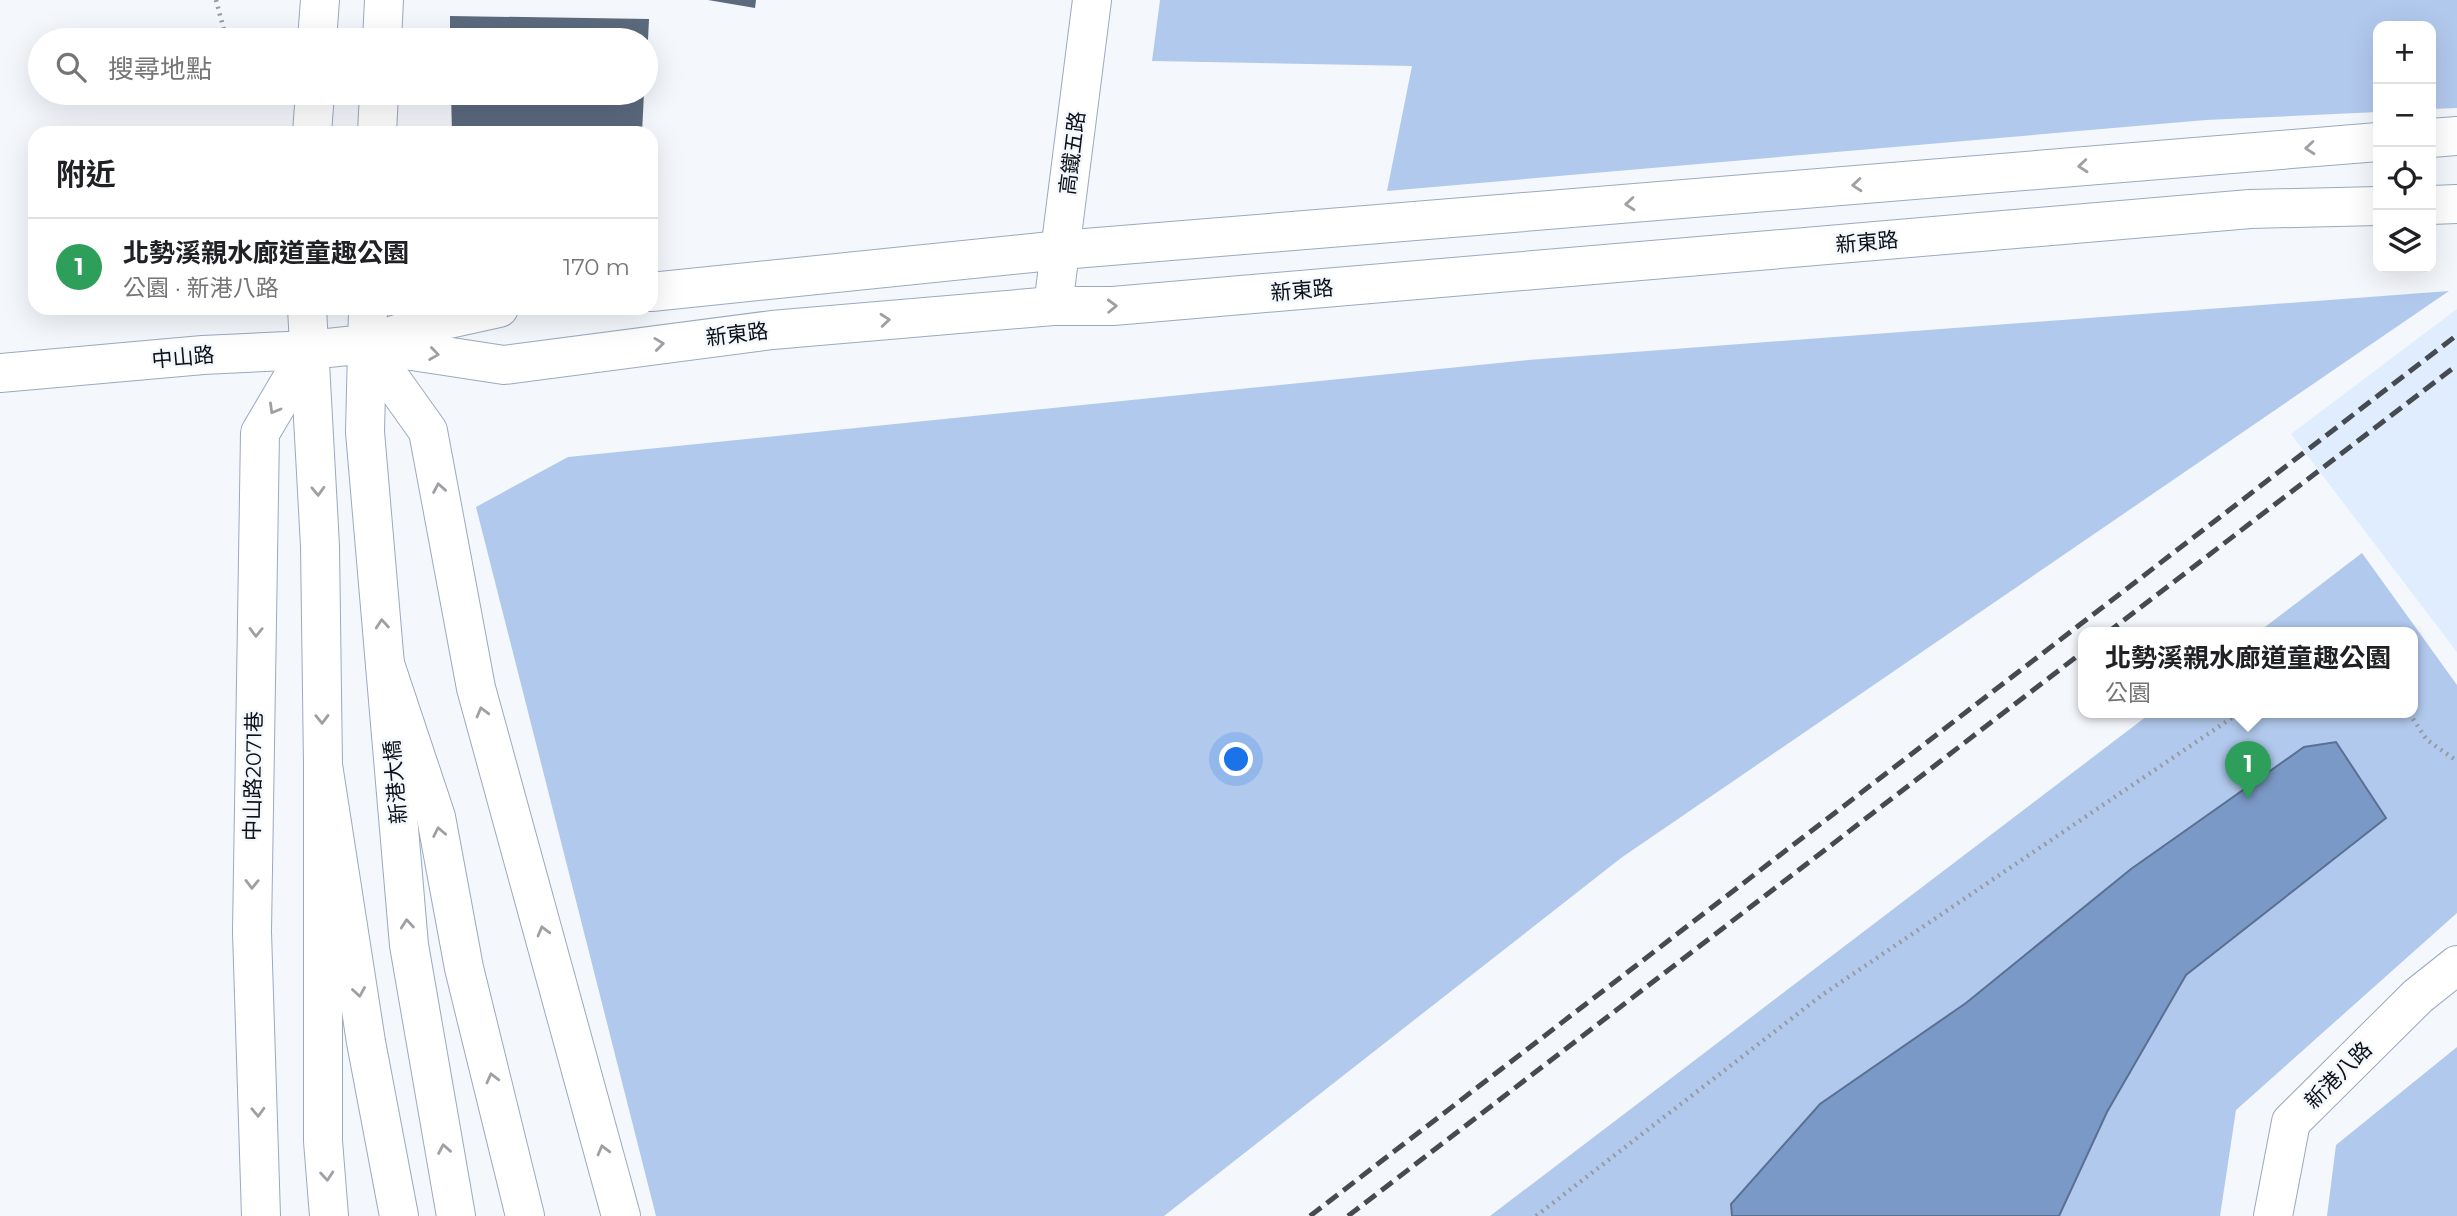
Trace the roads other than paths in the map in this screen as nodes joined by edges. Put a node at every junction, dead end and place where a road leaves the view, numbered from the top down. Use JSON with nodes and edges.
{"nodes":[{"id":1,"x":320,"y":0,"type":"edge"},
{"id":2,"x":384,"y":0,"type":"edge"},
{"id":3,"x":1092,"y":0,"type":"edge"},
{"id":4,"x":318,"y":28,"type":"edge"},
{"id":5,"x":383,"y":28,"type":"edge"},
{"id":6,"x":314,"y":105,"type":"edge"},
{"id":7,"x":378,"y":105,"type":"edge"},
{"id":8,"x":313,"y":126,"type":"edge"},
{"id":9,"x":377,"y":126,"type":"edge"},
{"id":10,"x":2457,"y":136,"type":"edge"},
{"id":11,"x":2436,"y":138,"type":"edge"},
{"id":12,"x":2373,"y":142,"type":"edge"},
{"id":13,"x":2457,"y":204,"type":"edge"},
{"id":14,"x":2436,"y":205,"type":"edge"},
{"id":15,"x":2373,"y":206,"type":"edge"},
{"id":16,"x":1061,"y":250,"type":"junction"},
{"id":17,"x":658,"y":291,"type":"edge"},
{"id":18,"x":1053,"y":306,"type":"junction"},
{"id":19,"x":307,"y":315,"type":"edge"},
{"id":20,"x":467,"y":315,"type":"edge"},
{"id":21,"x":367,"y":326,"type":"edge"},
{"id":22,"x":309,"y":350,"type":"junction"},
{"id":23,"x":0,"y":373,"type":"edge"},
{"id":24,"x":384,"y":664,"type":"junction"},
{"id":25,"x":323,"y":765,"type":"junction"},
{"id":26,"x":2457,"y":965,"type":"edge"},
{"id":27,"x":261,"y":1216,"type":"edge"},
{"id":28,"x":329,"y":1216,"type":"edge"},
{"id":29,"x":399,"y":1216,"type":"edge"},
{"id":30,"x":456,"y":1216,"type":"edge"},
{"id":31,"x":525,"y":1216,"type":"edge"},
{"id":32,"x":621,"y":1216,"type":"edge"},
{"id":33,"x":2273,"y":1216,"type":"edge"}],
"edges":[{"from":1,"to":4,"type":"main road"},
{"from":2,"to":5,"type":"main road"},
{"from":3,"to":16,"type":"main road","name":"高鐵五路"},
{"from":6,"to":8,"type":"main road"},
{"from":7,"to":9,"type":"main road"},
{"from":10,"to":11,"type":"main road"},
{"from":12,"to":16,"type":"main road","one_way":true},
{"from":13,"to":14,"type":"main road"},
{"from":18,"to":15,"type":"main road","name":"新東路","one_way":true},
{"from":16,"to":17,"type":"main road"},
{"from":16,"to":18,"type":"main road","name":"高鐵五路"},
{"from":21,"to":18,"type":"main road","name":"新東路","one_way":true},
{"from":19,"to":22,"type":"main road"},
{"from":20,"to":21,"type":"main road"},
{"from":21,"to":22,"type":"main road","name":"中山路"},
{"from":24,"to":21,"type":"main road","name":"新港大橋","one_way":true},
{"from":32,"to":21,"type":"main road","one_way":true},
{"from":22,"to":23,"type":"main road","name":"中山路"},
{"from":22,"to":25,"type":"main road","one_way":true},
{"from":22,"to":27,"type":"main road","name":"中山路2071巷","one_way":true},
{"from":30,"to":24,"type":"main road","name":"新港大橋","one_way":true},
{"from":31,"to":24,"type":"main road","one_way":true},
{"from":25,"to":28,"type":"main road","one_way":true},
{"from":25,"to":29,"type":"main road","one_way":true},
{"from":26,"to":33,"type":"main road","name":"新港八路"}]}
